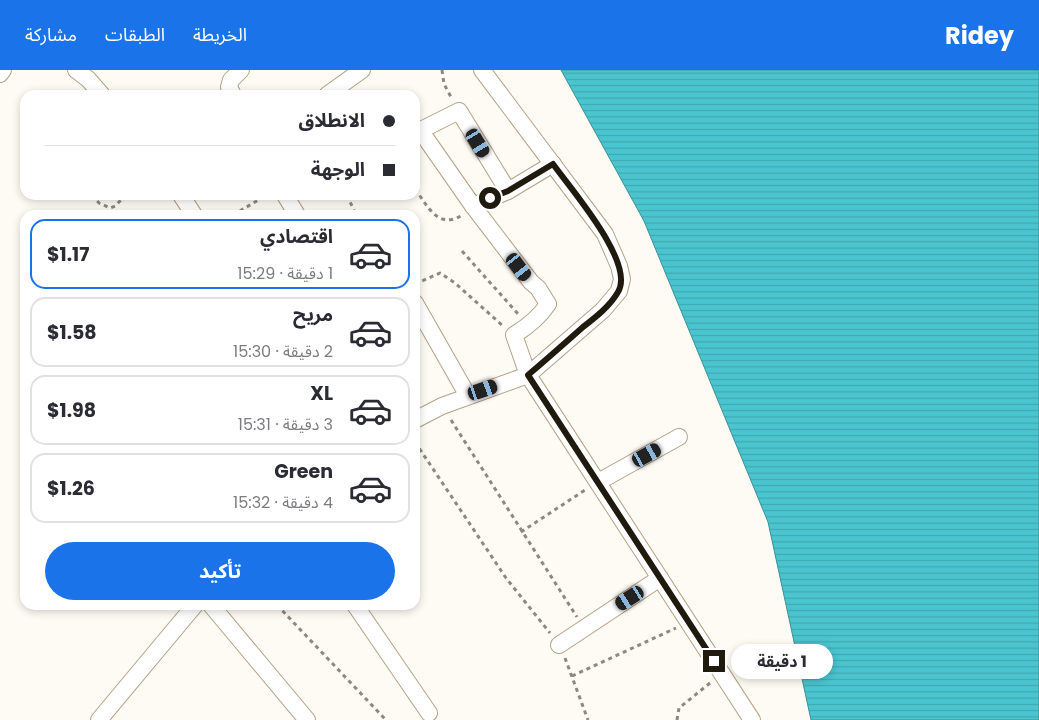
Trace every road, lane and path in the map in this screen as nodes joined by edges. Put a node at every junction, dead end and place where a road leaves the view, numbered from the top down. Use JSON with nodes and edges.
{"nodes":[{"id":1,"x":3,"y":70,"type":"edge"},
{"id":2,"x":76,"y":70,"type":"edge"},
{"id":3,"x":241,"y":70,"type":"edge"},
{"id":4,"x":362,"y":70,"type":"edge"},
{"id":5,"x":442,"y":70,"type":"edge"},
{"id":6,"x":482,"y":70,"type":"edge"},
{"id":7,"x":0,"y":74,"type":"edge"},
{"id":8,"x":98,"y":90,"type":"edge"},
{"id":9,"x":230,"y":90,"type":"edge"},
{"id":10,"x":334,"y":90,"type":"edge"},
{"id":11,"x":459,"y":111,"type":"junction"},
{"id":12,"x":420,"y":131,"type":"edge"},
{"id":13,"x":420,"y":135,"type":"edge"},
{"id":14,"x":553,"y":164,"type":"junction"},
{"id":15,"x":508,"y":191,"type":"junction"},
{"id":16,"x":420,"y":195,"type":"edge"},
{"id":17,"x":96,"y":200,"type":"edge"},
{"id":18,"x":121,"y":200,"type":"edge"},
{"id":19,"x":258,"y":200,"type":"edge"},
{"id":20,"x":473,"y":206,"type":"junction"},
{"id":21,"x":242,"y":210,"type":"edge"},
{"id":22,"x":462,"y":251,"type":"dead end"},
{"id":23,"x":420,"y":282,"type":"edge"},
{"id":24,"x":420,"y":312,"type":"edge"},
{"id":25,"x":528,"y":326,"type":"junction"},
{"id":26,"x":514,"y":335,"type":"junction"},
{"id":27,"x":528,"y":375,"type":"junction"},
{"id":28,"x":468,"y":396,"type":"junction"},
{"id":29,"x":442,"y":406,"type":"junction"},
{"id":30,"x":420,"y":417,"type":"edge"},
{"id":31,"x":679,"y":437,"type":"dead end"},
{"id":32,"x":420,"y":449,"type":"edge"},
{"id":33,"x":598,"y":482,"type":"junction"},
{"id":34,"x":521,"y":532,"type":"junction"},
{"id":35,"x":660,"y":578,"type":"junction"},
{"id":36,"x":191,"y":610,"type":"edge"},
{"id":37,"x":215,"y":610,"type":"edge"},
{"id":38,"x":283,"y":610,"type":"edge"},
{"id":39,"x":358,"y":610,"type":"edge"},
{"id":40,"x":689,"y":622,"type":"junction"},
{"id":41,"x":584,"y":628,"type":"junction"},
{"id":42,"x":559,"y":644,"type":"joint"},
{"id":43,"x":723,"y":674,"type":"junction"},
{"id":44,"x":429,"y":713,"type":"dead end"},
{"id":45,"x":385,"y":719,"type":"edge"},
{"id":46,"x":99,"y":720,"type":"edge"},
{"id":47,"x":307,"y":720,"type":"edge"},
{"id":48,"x":588,"y":720,"type":"edge"},
{"id":49,"x":677,"y":720,"type":"edge"},
{"id":50,"x":752,"y":720,"type":"edge"}],
"edges":[{"from":1,"to":7,"type":"street"},
{"from":2,"to":8,"type":"street"},
{"from":3,"to":9,"type":"street"},
{"from":4,"to":10,"type":"street"},
{"from":5,"to":11,"type":"path"},
{"from":6,"to":14,"type":"street"},
{"from":11,"to":12,"type":"street"},
{"from":11,"to":15,"type":"street"},
{"from":13,"to":20,"type":"street"},
{"from":14,"to":15,"type":"street"},
{"from":14,"to":27,"type":"street"},
{"from":15,"to":20,"type":"street"},
{"from":16,"to":20,"type":"path"},
{"from":17,"to":18,"type":"path"},
{"from":19,"to":21,"type":"path"},
{"from":20,"to":25,"type":"street"},
{"from":22,"to":25,"type":"path"},
{"from":23,"to":26,"type":"path"},
{"from":24,"to":28,"type":"street"},
{"from":25,"to":26,"type":"street"},
{"from":26,"to":27,"type":"street"},
{"from":27,"to":28,"type":"street"},
{"from":27,"to":33,"type":"street"},
{"from":28,"to":29,"type":"street"},
{"from":29,"to":30,"type":"street"},
{"from":29,"to":34,"type":"path"},
{"from":31,"to":33,"type":"street"},
{"from":32,"to":42,"type":"path"},
{"from":33,"to":34,"type":"path"},
{"from":33,"to":35,"type":"street"},
{"from":34,"to":41,"type":"path"},
{"from":35,"to":40,"type":"street"},
{"from":35,"to":41,"type":"street"},
{"from":36,"to":46,"type":"street"},
{"from":37,"to":47,"type":"street"},
{"from":38,"to":45,"type":"path"},
{"from":39,"to":44,"type":"street"},
{"from":40,"to":43,"type":"street"},
{"from":40,"to":48,"type":"path"},
{"from":41,"to":42,"type":"street"},
{"from":43,"to":49,"type":"path"},
{"from":43,"to":50,"type":"street"}]}
